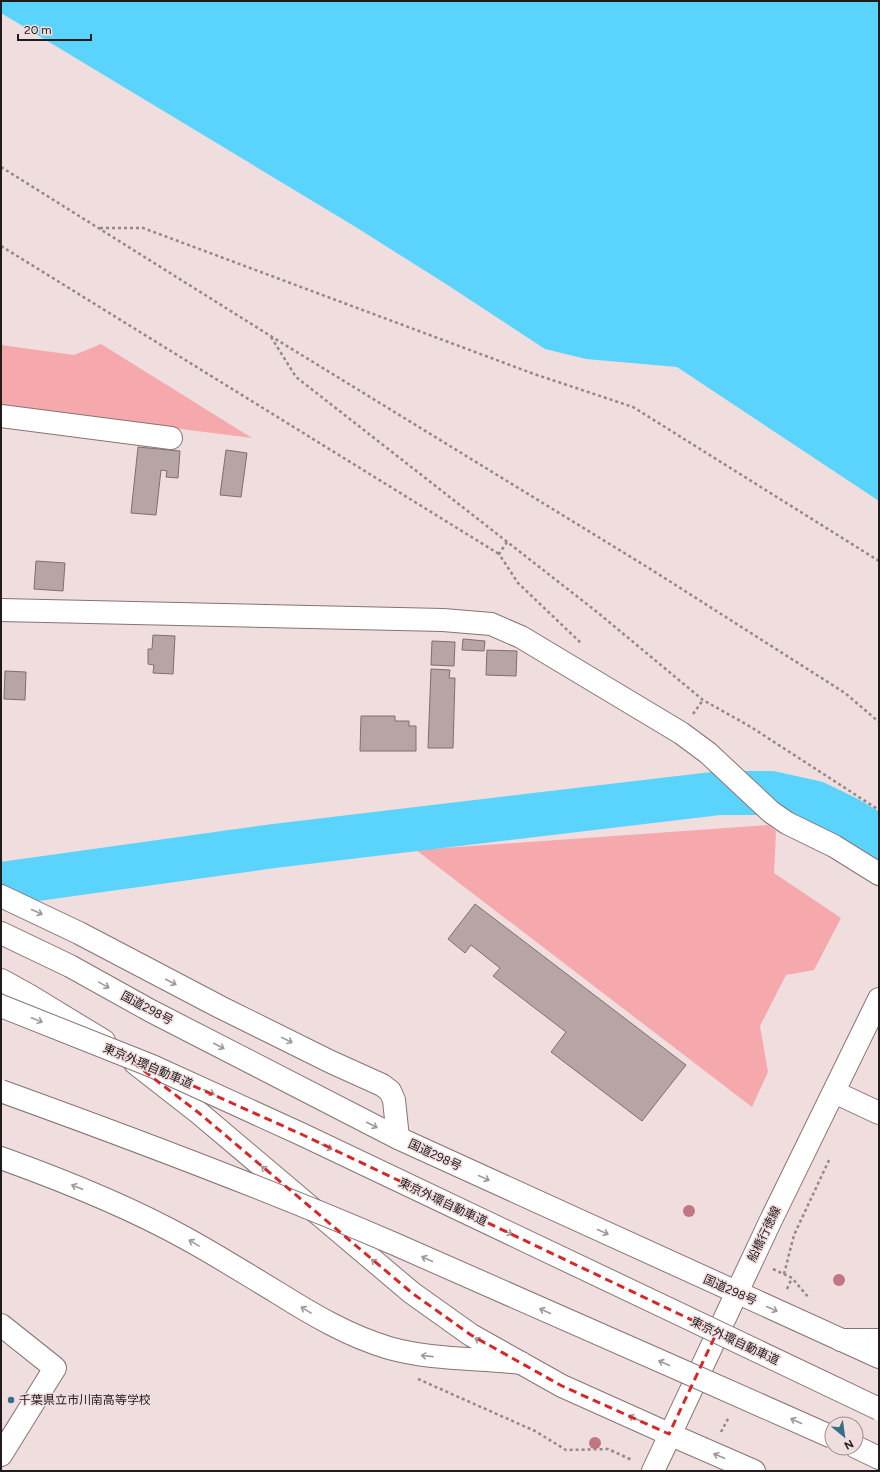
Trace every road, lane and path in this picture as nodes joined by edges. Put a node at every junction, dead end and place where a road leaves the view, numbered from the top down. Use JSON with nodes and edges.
{"nodes":[{"id":1,"x":1,"y":167,"type":"edge"},
{"id":2,"x":99,"y":228,"type":"junction"},
{"id":3,"x":1,"y":246,"type":"edge"},
{"id":4,"x":269,"y":335,"type":"junction"},
{"id":5,"x":1,"y":416,"type":"edge"},
{"id":6,"x":172,"y":438,"type":"dead end"},
{"id":7,"x":507,"y":542,"type":"junction"},
{"id":8,"x":499,"y":554,"type":"junction"},
{"id":9,"x":879,"y":561,"type":"edge"},
{"id":10,"x":1,"y":610,"type":"edge"},
{"id":11,"x":583,"y":646,"type":"dead end"},
{"id":12,"x":879,"y":722,"type":"edge"},
{"id":13,"x":879,"y":810,"type":"edge"},
{"id":14,"x":879,"y":874,"type":"edge"},
{"id":15,"x":1,"y":896,"type":"edge"},
{"id":16,"x":1,"y":933,"type":"edge"},
{"id":17,"x":1,"y":980,"type":"edge"},
{"id":18,"x":879,"y":999,"type":"edge"},
{"id":19,"x":1,"y":1006,"type":"edge"},
{"id":20,"x":1,"y":1091,"type":"edge"},
{"id":21,"x":834,"y":1092,"type":"junction"},
{"id":22,"x":879,"y":1113,"type":"edge"},
{"id":23,"x":398,"y":1138,"type":"junction"},
{"id":24,"x":830,"y":1157,"type":"dead end"},
{"id":25,"x":1,"y":1158,"type":"edge"},
{"id":26,"x":776,"y":1271,"type":"dead end"},
{"id":27,"x":784,"y":1274,"type":"junction"},
{"id":28,"x":792,"y":1278,"type":"dead end"},
{"id":29,"x":736,"y":1292,"type":"junction"},
{"id":30,"x":1,"y":1325,"type":"edge"},
{"id":31,"x":841,"y":1340,"type":"junction"},
{"id":32,"x":879,"y":1340,"type":"edge"},
{"id":33,"x":879,"y":1357,"type":"edge"},
{"id":34,"x":521,"y":1363,"type":"junction"},
{"id":35,"x":879,"y":1409,"type":"edge"},
{"id":36,"x":824,"y":1433,"type":"edge"},
{"id":37,"x":669,"y":1434,"type":"junction"},
{"id":38,"x":566,"y":1450,"type":"dead end"},
{"id":39,"x":864,"y":1451,"type":"edge"},
{"id":40,"x":1,"y":1455,"type":"edge"},
{"id":41,"x":629,"y":1458,"type":"dead end"},
{"id":42,"x":879,"y":1458,"type":"edge"},
{"id":43,"x":653,"y":1471,"type":"edge"},
{"id":44,"x":754,"y":1471,"type":"edge"}],
"edges":[{"from":1,"to":2,"type":"path"},
{"from":2,"to":4,"type":"path"},
{"from":2,"to":9,"type":"path"},
{"from":3,"to":8,"type":"path"},
{"from":4,"to":7,"type":"path"},
{"from":4,"to":12,"type":"path"},
{"from":5,"to":6,"type":"main road"},
{"from":7,"to":8,"type":"path"},
{"from":7,"to":13,"type":"path"},
{"from":8,"to":11,"type":"path"},
{"from":10,"to":14,"type":"main road"},
{"from":15,"to":23,"type":"main road","one_way":true},
{"from":16,"to":23,"type":"main road","name":"国道298号","one_way":true},
{"from":34,"to":17,"type":"main road","one_way":true},
{"from":18,"to":21,"type":"main road","name":"船橋行徳線"},
{"from":19,"to":35,"type":"main road","name":"東京外環自動車道","one_way":true,"bridge":true},
{"from":36,"to":20,"type":"main road","one_way":true,"bridge":true},
{"from":21,"to":22,"type":"main road"},
{"from":21,"to":29,"type":"main road","name":"船橋行徳線"},
{"from":23,"to":29,"type":"main road","name":"国道298号","one_way":true},
{"from":24,"to":27,"type":"path"},
{"from":34,"to":25,"type":"main road","one_way":true},
{"from":26,"to":27,"type":"path"},
{"from":27,"to":28,"type":"path"},
{"from":29,"to":31,"type":"main road","name":"国道298号","one_way":true},
{"from":29,"to":37,"type":"main road","name":"船橋行徳線"},
{"from":30,"to":40,"type":"main road"},
{"from":31,"to":32,"type":"main road"},
{"from":31,"to":33,"type":"main road","name":"国道298号"},
{"from":37,"to":34,"type":"main road","one_way":true},
{"from":37,"to":43,"type":"main road","name":"船橋行徳線"},
{"from":44,"to":37,"type":"main road","one_way":true},
{"from":38,"to":41,"type":"path"},
{"from":39,"to":42,"type":"main road"}]}
